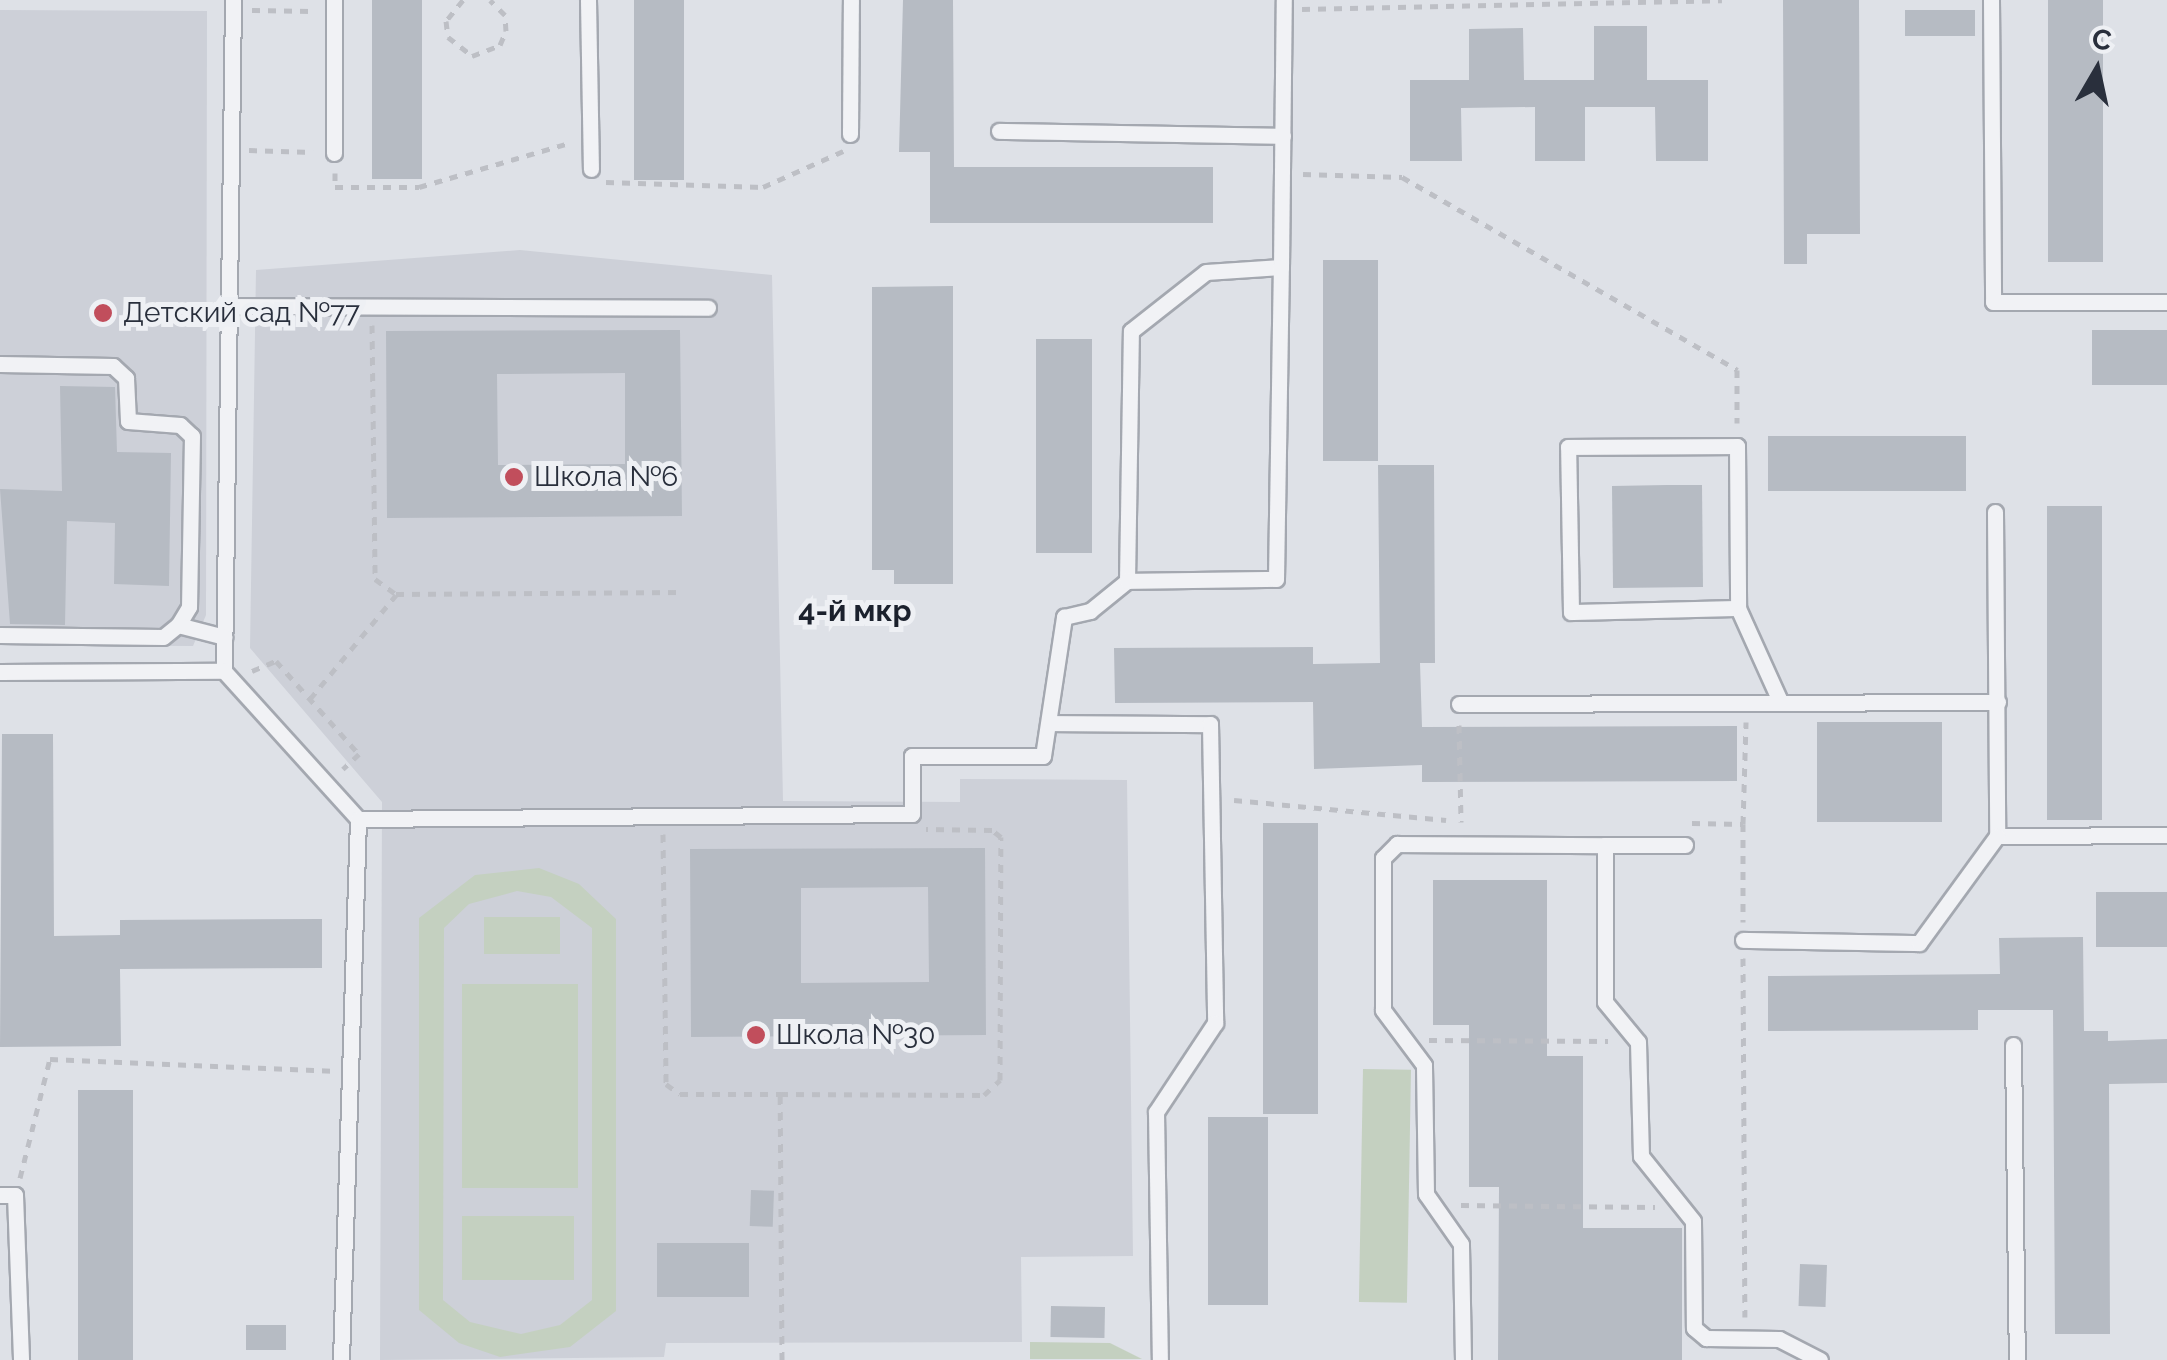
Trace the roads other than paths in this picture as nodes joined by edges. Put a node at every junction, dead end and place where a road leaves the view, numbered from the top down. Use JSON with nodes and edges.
{"nodes":[{"id":1,"x":233,"y":0,"type":"edge"},
{"id":2,"x":588,"y":0,"type":"edge"},
{"id":3,"x":851,"y":0,"type":"edge"},
{"id":4,"x":1992,"y":0,"type":"edge"},
{"id":5,"x":1284,"y":4,"type":"edge"},
{"id":6,"x":334,"y":6,"type":"edge"},
{"id":7,"x":999,"y":130,"type":"dead end"},
{"id":8,"x":850,"y":134,"type":"road end"},
{"id":9,"x":1283,"y":136,"type":"junction"},
{"id":10,"x":334,"y":152,"type":"road end"},
{"id":11,"x":591,"y":169,"type":"road end"},
{"id":12,"x":1281,"y":267,"type":"junction"},
{"id":13,"x":2167,"y":302,"type":"edge"},
{"id":14,"x":229,"y":306,"type":"junction"},
{"id":15,"x":708,"y":308,"type":"dead end"},
{"id":16,"x":0,"y":364,"type":"edge"},
{"id":17,"x":1995,"y":512,"type":"dead end"},
{"id":18,"x":1127,"y":581,"type":"junction"},
{"id":19,"x":1738,"y":608,"type":"junction"},
{"id":20,"x":178,"y":625,"type":"junction"},
{"id":21,"x":0,"y":635,"type":"edge"},
{"id":22,"x":224,"y":637,"type":"junction"},
{"id":23,"x":224,"y":670,"type":"junction"},
{"id":24,"x":0,"y":672,"type":"edge"},
{"id":25,"x":1779,"y":699,"type":"junction"},
{"id":26,"x":1998,"y":702,"type":"junction"},
{"id":27,"x":1459,"y":704,"type":"dead end"},
{"id":28,"x":1050,"y":723,"type":"junction"},
{"id":29,"x":364,"y":816,"type":"junction"},
{"id":30,"x":2167,"y":835,"type":"edge"},
{"id":31,"x":1998,"y":836,"type":"junction"},
{"id":32,"x":1685,"y":844,"type":"dead end"},
{"id":33,"x":1605,"y":845,"type":"junction"},
{"id":34,"x":1743,"y":940,"type":"road end"},
{"id":35,"x":2013,"y":1046,"type":"dead end"},
{"id":36,"x":8,"y":1195,"type":"edge"},
{"id":37,"x":21,"y":1360,"type":"edge"},
{"id":38,"x":341,"y":1360,"type":"edge"},
{"id":39,"x":1160,"y":1360,"type":"edge"},
{"id":40,"x":1463,"y":1360,"type":"edge"},
{"id":41,"x":1820,"y":1360,"type":"edge"},
{"id":42,"x":2017,"y":1360,"type":"edge"}],
"edges":[{"from":1,"to":14,"type":"lane"},
{"from":2,"to":11,"type":"lane"},
{"from":3,"to":8,"type":"lane"},
{"from":4,"to":13,"type":"lane"},
{"from":5,"to":9,"type":"lane"},
{"from":6,"to":10,"type":"lane"},
{"from":7,"to":9,"type":"lane"},
{"from":9,"to":12,"type":"lane"},
{"from":12,"to":18,"type":"lane"},
{"from":12,"to":18,"type":"lane"},
{"from":14,"to":15,"type":"lane"},
{"from":14,"to":22,"type":"lane"},
{"from":16,"to":20,"type":"lane"},
{"from":17,"to":26,"type":"lane"},
{"from":18,"to":28,"type":"lane"},
{"from":19,"to":19,"type":"lane"},
{"from":19,"to":25,"type":"lane"},
{"from":20,"to":21,"type":"lane"},
{"from":20,"to":22,"type":"lane"},
{"from":22,"to":23,"type":"lane"},
{"from":23,"to":24,"type":"lane"},
{"from":23,"to":29,"type":"lane"},
{"from":25,"to":26,"type":"lane"},
{"from":25,"to":27,"type":"lane"},
{"from":26,"to":31,"type":"lane"},
{"from":28,"to":29,"type":"lane"},
{"from":28,"to":39,"type":"lane"},
{"from":29,"to":38,"type":"lane"},
{"from":30,"to":31,"type":"lane"},
{"from":31,"to":34,"type":"lane"},
{"from":32,"to":33,"type":"lane"},
{"from":33,"to":40,"type":"lane"},
{"from":33,"to":41,"type":"lane"},
{"from":35,"to":42,"type":"lane"},
{"from":36,"to":37,"type":"lane"}]}
